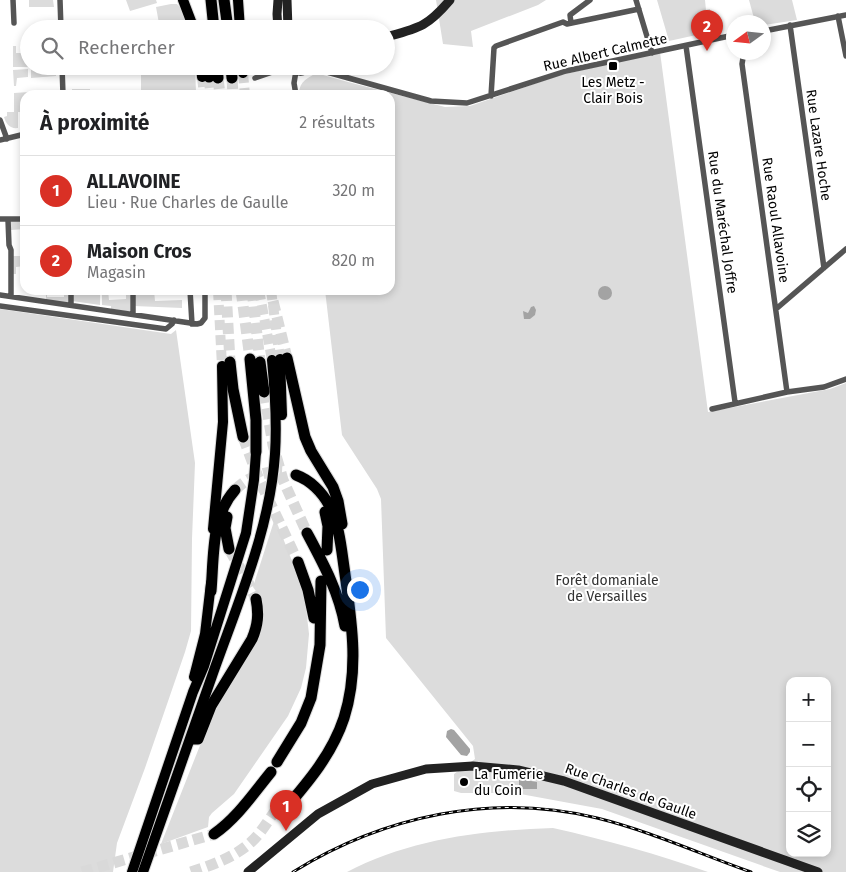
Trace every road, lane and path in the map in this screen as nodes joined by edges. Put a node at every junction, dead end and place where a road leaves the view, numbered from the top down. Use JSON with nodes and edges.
{"nodes":[{"id":1,"x":13,"y":0,"type":"edge"},
{"id":2,"x":60,"y":0,"type":"edge"},
{"id":3,"x":183,"y":0,"type":"edge"},
{"id":4,"x":190,"y":0,"type":"edge"},
{"id":5,"x":205,"y":0,"type":"edge"},
{"id":6,"x":211,"y":0,"type":"edge"},
{"id":7,"x":224,"y":0,"type":"edge"},
{"id":8,"x":278,"y":0,"type":"edge"},
{"id":9,"x":287,"y":0,"type":"edge"},
{"id":10,"x":450,"y":0,"type":"edge"},
{"id":11,"x":590,"y":0,"type":"edge"},
{"id":12,"x":636,"y":0,"type":"edge"},
{"id":13,"x":239,"y":2,"type":"edge"},
{"id":14,"x":639,"y":9,"type":"junction"},
{"id":15,"x":846,"y":15,"type":"edge"},
{"id":16,"x":838,"y":16,"type":"junction"},
{"id":17,"x":61,"y":20,"type":"edge"},
{"id":18,"x":191,"y":20,"type":"edge"},
{"id":19,"x":196,"y":20,"type":"edge"},
{"id":20,"x":206,"y":20,"type":"edge"},
{"id":21,"x":213,"y":20,"type":"edge"},
{"id":22,"x":227,"y":20,"type":"edge"},
{"id":23,"x":240,"y":20,"type":"edge"},
{"id":24,"x":277,"y":20,"type":"edge"},
{"id":25,"x":286,"y":20,"type":"edge"},
{"id":26,"x":14,"y":23,"type":"dead end"},
{"id":27,"x":571,"y":23,"type":"junction"},
{"id":28,"x":790,"y":26,"type":"junction"},
{"id":29,"x":771,"y":30,"type":"edge"},
{"id":30,"x":395,"y":34,"type":"edge"},
{"id":31,"x":726,"y":37,"type":"edge"},
{"id":32,"x":686,"y":46,"type":"junction"},
{"id":33,"x":652,"y":54,"type":"junction"},
{"id":34,"x":846,"y":56,"type":"edge"},
{"id":35,"x":743,"y":60,"type":"edge"},
{"id":36,"x":62,"y":75,"type":"edge"},
{"id":37,"x":266,"y":75,"type":"edge"},
{"id":38,"x":293,"y":75,"type":"edge"},
{"id":39,"x":338,"y":75,"type":"edge"},
{"id":40,"x":255,"y":78,"type":"dead end"},
{"id":41,"x":62,"y":90,"type":"edge"},
{"id":42,"x":295,"y":90,"type":"edge"},
{"id":43,"x":392,"y":90,"type":"edge"},
{"id":44,"x":395,"y":91,"type":"edge"},
{"id":45,"x":491,"y":96,"type":"junction"},
{"id":46,"x":0,"y":120,"type":"edge"},
{"id":47,"x":20,"y":135,"type":"edge"},
{"id":48,"x":7,"y":139,"type":"junction"},
{"id":49,"x":0,"y":140,"type":"edge"},
{"id":50,"x":0,"y":218,"type":"edge"},
{"id":51,"x":20,"y":219,"type":"edge"},
{"id":52,"x":8,"y":220,"type":"junction"},
{"id":53,"x":846,"y":249,"type":"edge"},
{"id":54,"x":824,"y":268,"type":"junction"},
{"id":55,"x":0,"y":295,"type":"edge"},
{"id":56,"x":71,"y":295,"type":"edge"},
{"id":57,"x":133,"y":295,"type":"edge"},
{"id":58,"x":190,"y":295,"type":"edge"},
{"id":59,"x":205,"y":295,"type":"edge"},
{"id":60,"x":11,"y":296,"type":"junction"},
{"id":61,"x":71,"y":305,"type":"junction"},
{"id":62,"x":0,"y":306,"type":"edge"},
{"id":63,"x":776,"y":309,"type":"junction"},
{"id":64,"x":133,"y":314,"type":"junction"},
{"id":65,"x":174,"y":320,"type":"junction"},
{"id":66,"x":192,"y":324,"type":"junction"},
{"id":67,"x":280,"y":359,"type":"joint"},
{"id":68,"x":226,"y":365,"type":"joint"},
{"id":69,"x":846,"y":379,"type":"edge"},
{"id":70,"x":264,"y":392,"type":"tunnel mouth"},
{"id":71,"x":787,"y":392,"type":"junction"},
{"id":72,"x":736,"y":402,"type":"junction"},
{"id":73,"x":712,"y":409,"type":"dead end"},
{"id":74,"x":241,"y":438,"type":"tunnel mouth"},
{"id":75,"x":256,"y":452,"type":"joint"},
{"id":76,"x":307,"y":533,"type":"tunnel mouth"},
{"id":77,"x":229,"y":549,"type":"tunnel mouth"},
{"id":78,"x":327,"y":550,"type":"dead end"},
{"id":79,"x":298,"y":562,"type":"tunnel mouth"},
{"id":80,"x":321,"y":580,"type":"dead end"},
{"id":81,"x":211,"y":591,"type":"junction"},
{"id":82,"x":256,"y":599,"type":"tunnel mouth"},
{"id":83,"x":349,"y":603,"type":"junction"},
{"id":84,"x":314,"y":678,"type":"junction"},
{"id":85,"x":193,"y":692,"type":"junction"},
{"id":86,"x":190,"y":740,"type":"junction"},
{"id":87,"x":214,"y":834,"type":"tunnel mouth"},
{"id":88,"x":136,"y":860,"type":"junction"},
{"id":89,"x":127,"y":872,"type":"edge"},
{"id":90,"x":132,"y":872,"type":"edge"},
{"id":91,"x":143,"y":872,"type":"edge"},
{"id":92,"x":248,"y":872,"type":"edge"},
{"id":93,"x":818,"y":872,"type":"edge"}],
"edges":[{"from":1,"to":26,"type":"street"},
{"from":2,"to":17,"type":"street"},
{"from":3,"to":18,"type":"highway"},
{"from":4,"to":19,"type":"highway"},
{"from":5,"to":20,"type":"highway"},
{"from":6,"to":21,"type":"highway"},
{"from":7,"to":22,"type":"highway"},
{"from":8,"to":24,"type":"main road"},
{"from":9,"to":25,"type":"main road"},
{"from":10,"to":30,"type":"main road"},
{"from":11,"to":27,"type":"street"},
{"from":12,"to":14,"type":"street"},
{"from":13,"to":23,"type":"highway"},
{"from":14,"to":27,"type":"street"},
{"from":14,"to":33,"type":"street"},
{"from":15,"to":16,"type":"street"},
{"from":16,"to":28,"type":"street"},
{"from":16,"to":34,"type":"street"},
{"from":27,"to":45,"type":"street"},
{"from":28,"to":29,"type":"street"},
{"from":28,"to":54,"type":"street","name":"Rue Lazare Hoche"},
{"from":31,"to":32,"type":"street","name":"Rue Albert Calmette"},
{"from":32,"to":33,"type":"street","name":"Rue Albert Calmette"},
{"from":32,"to":72,"type":"street","name":"Rue du Maréchal Joffre"},
{"from":33,"to":45,"type":"street","name":"Rue Albert Calmette"},
{"from":35,"to":63,"type":"street","name":"Rue Raoul Allavoine"},
{"from":36,"to":41,"type":"street"},
{"from":37,"to":40,"type":"street"},
{"from":38,"to":42,"type":"street"},
{"from":39,"to":43,"type":"street","name":"Rue Albert Calmette"},
{"from":44,"to":45,"type":"street","name":"Rue Albert Calmette"},
{"from":46,"to":48,"type":"street"},
{"from":47,"to":48,"type":"street"},
{"from":48,"to":49,"type":"street"},
{"from":50,"to":52,"type":"street"},
{"from":51,"to":52,"type":"street"},
{"from":52,"to":60,"type":"street"},
{"from":53,"to":54,"type":"street"},
{"from":54,"to":63,"type":"street"},
{"from":55,"to":60,"type":"street"},
{"from":56,"to":61,"type":"street"},
{"from":57,"to":64,"type":"street"},
{"from":58,"to":66,"type":"street"},
{"from":59,"to":66,"type":"street"},
{"from":60,"to":61,"type":"street"},
{"from":61,"to":64,"type":"street"},
{"from":62,"to":65,"type":"street"},
{"from":63,"to":71,"type":"street","name":"Rue Raoul Allavoine"},
{"from":64,"to":65,"type":"street"},
{"from":65,"to":66,"type":"street"},
{"from":67,"to":83,"type":"highway"},
{"from":67,"to":86,"type":"highway"},
{"from":68,"to":74,"type":"highway"},
{"from":68,"to":81,"type":"highway"},
{"from":69,"to":71,"type":"street"},
{"from":70,"to":75,"type":"highway"},
{"from":71,"to":72,"type":"street"},
{"from":72,"to":73,"type":"street"},
{"from":75,"to":85,"type":"highway"},
{"from":76,"to":83,"type":"highway"},
{"from":77,"to":81,"type":"highway"},
{"from":78,"to":83,"type":"highway"},
{"from":79,"to":84,"type":"highway"},
{"from":80,"to":84,"type":"highway"},
{"from":81,"to":85,"type":"highway"},
{"from":82,"to":86,"type":"highway"},
{"from":84,"to":87,"type":"highway"},
{"from":85,"to":88,"type":"highway"},
{"from":86,"to":91,"type":"highway"},
{"from":88,"to":89,"type":"highway"},
{"from":88,"to":90,"type":"highway"},
{"from":92,"to":93,"type":"main road","name":"Rue Charles de Gaulle"}]}
